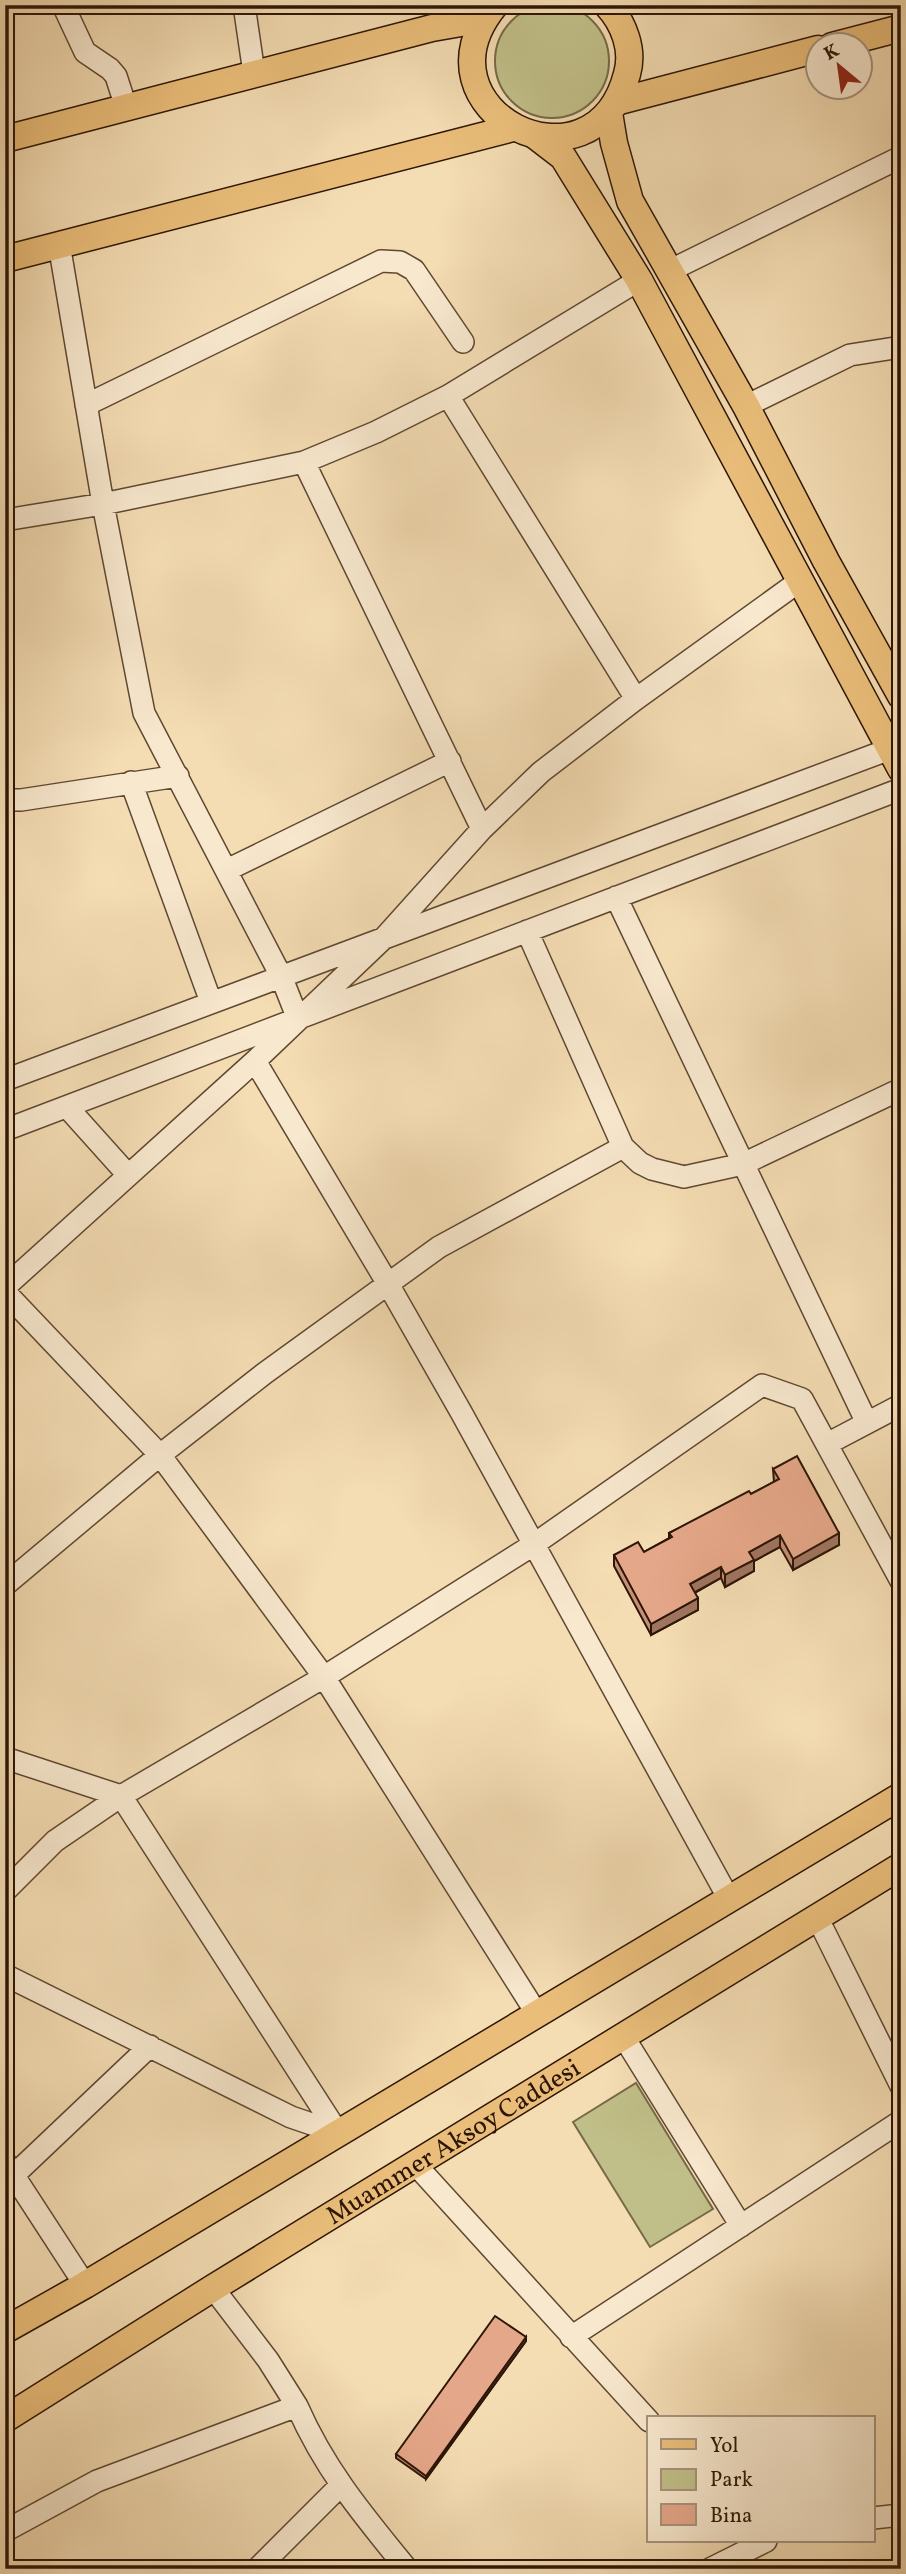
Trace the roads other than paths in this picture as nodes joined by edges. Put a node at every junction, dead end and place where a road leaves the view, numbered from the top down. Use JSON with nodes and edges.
{"nodes":[{"id":1,"x":64,"y":5,"type":"edge"},
{"id":2,"x":244,"y":5,"type":"edge"},
{"id":3,"x":607,"y":5,"type":"edge"},
{"id":4,"x":490,"y":10,"type":"edge"},
{"id":5,"x":901,"y":28,"type":"edge"},
{"id":6,"x":874,"y":35,"type":"edge"},
{"id":7,"x":804,"y":53,"type":"edge"},
{"id":8,"x":254,"y":73,"type":"junction"},
{"id":9,"x":126,"y":107,"type":"junction"},
{"id":10,"x":612,"y":107,"type":"junction"},
{"id":11,"x":525,"y":132,"type":"junction"},
{"id":12,"x":5,"y":139,"type":"edge"},
{"id":13,"x":901,"y":157,"type":"edge"},
{"id":14,"x":60,"y":244,"type":"junction"},
{"id":15,"x":5,"y":259,"type":"edge"},
{"id":16,"x":671,"y":270,"type":"junction"},
{"id":17,"x":639,"y":280,"type":"junction"},
{"id":18,"x":463,"y":342,"type":"dead end"},
{"id":19,"x":901,"y":346,"type":"edge"},
{"id":20,"x":449,"y":396,"type":"junction"},
{"id":21,"x":86,"y":405,"type":"junction"},
{"id":22,"x":746,"y":406,"type":"junction"},
{"id":23,"x":304,"y":462,"type":"junction"},
{"id":24,"x":103,"y":504,"type":"junction"},
{"id":25,"x":5,"y":520,"type":"edge"},
{"id":26,"x":801,"y":580,"type":"junction"},
{"id":27,"x":901,"y":695,"type":"edge"},
{"id":28,"x":636,"y":699,"type":"junction"},
{"id":29,"x":895,"y":759,"type":"edge"},
{"id":30,"x":450,"y":761,"type":"junction"},
{"id":31,"x":178,"y":776,"type":"junction"},
{"id":32,"x":131,"y":782,"type":"junction"},
{"id":33,"x":901,"y":789,"type":"edge"},
{"id":34,"x":5,"y":800,"type":"edge"},
{"id":35,"x":482,"y":829,"type":"junction"},
{"id":36,"x":227,"y":870,"type":"junction"},
{"id":37,"x":616,"y":897,"type":"junction"},
{"id":38,"x":527,"y":931,"type":"junction"},
{"id":39,"x":384,"y":938,"type":"junction"},
{"id":40,"x":281,"y":976,"type":"junction"},
{"id":41,"x":211,"y":1002,"type":"junction"},
{"id":42,"x":298,"y":1019,"type":"junction"},
{"id":43,"x":255,"y":1061,"type":"junction"},
{"id":44,"x":5,"y":1080,"type":"edge"},
{"id":45,"x":901,"y":1088,"type":"edge"},
{"id":46,"x":67,"y":1107,"type":"junction"},
{"id":47,"x":5,"y":1130,"type":"edge"},
{"id":48,"x":623,"y":1147,"type":"junction"},
{"id":49,"x":743,"y":1164,"type":"junction"},
{"id":50,"x":128,"y":1175,"type":"junction"},
{"id":51,"x":388,"y":1284,"type":"junction"},
{"id":52,"x":5,"y":1289,"type":"edge"},
{"id":53,"x":901,"y":1405,"type":"edge"},
{"id":54,"x":867,"y":1423,"type":"junction"},
{"id":55,"x":827,"y":1444,"type":"junction"},
{"id":56,"x":160,"y":1455,"type":"junction"},
{"id":57,"x":533,"y":1545,"type":"junction"},
{"id":58,"x":901,"y":1581,"type":"edge"},
{"id":59,"x":5,"y":1585,"type":"edge"},
{"id":60,"x":324,"y":1677,"type":"junction"},
{"id":61,"x":5,"y":1758,"type":"edge"},
{"id":62,"x":121,"y":1796,"type":"junction"},
{"id":63,"x":901,"y":1796,"type":"edge"},
{"id":64,"x":901,"y":1866,"type":"edge"},
{"id":65,"x":5,"y":1891,"type":"edge"},
{"id":66,"x":729,"y":1899,"type":"junction"},
{"id":67,"x":817,"y":1917,"type":"junction"},
{"id":68,"x":5,"y":1975,"type":"edge"},
{"id":69,"x":537,"y":2014,"type":"junction"},
{"id":70,"x":623,"y":2036,"type":"junction"},
{"id":71,"x":150,"y":2046,"type":"junction"},
{"id":72,"x":901,"y":2086,"type":"edge"},
{"id":73,"x":901,"y":2121,"type":"edge"},
{"id":74,"x":338,"y":2133,"type":"junction"},
{"id":75,"x":415,"y":2164,"type":"junction"},
{"id":76,"x":9,"y":2169,"type":"edge"},
{"id":77,"x":741,"y":2226,"type":"junction"},
{"id":78,"x":85,"y":2285,"type":"junction"},
{"id":79,"x":213,"y":2288,"type":"junction"},
{"id":80,"x":5,"y":2330,"type":"edge"},
{"id":81,"x":571,"y":2337,"type":"junction"},
{"id":82,"x":297,"y":2406,"type":"junction"},
{"id":83,"x":5,"y":2419,"type":"edge"},
{"id":84,"x":647,"y":2419,"type":"edge"},
{"id":85,"x":340,"y":2486,"type":"junction"},
{"id":86,"x":901,"y":2515,"type":"edge"},
{"id":87,"x":874,"y":2518,"type":"edge"},
{"id":88,"x":5,"y":2531,"type":"edge"},
{"id":89,"x":760,"y":2542,"type":"edge"},
{"id":90,"x":722,"y":2566,"type":"edge"},
{"id":91,"x":257,"y":2569,"type":"edge"},
{"id":92,"x":407,"y":2569,"type":"edge"}],
"edges":[{"from":1,"to":9,"type":"street"},
{"from":2,"to":8,"type":"street"},
{"from":3,"to":10,"type":"main road"},
{"from":4,"to":8,"type":"main road"},
{"from":4,"to":11,"type":"main road"},
{"from":5,"to":6,"type":"main road"},
{"from":7,"to":10,"type":"main road"},
{"from":8,"to":9,"type":"main road"},
{"from":9,"to":12,"type":"main road"},
{"from":10,"to":11,"type":"main road"},
{"from":10,"to":16,"type":"main road"},
{"from":11,"to":14,"type":"main road"},
{"from":11,"to":17,"type":"main road"},
{"from":13,"to":16,"type":"street"},
{"from":14,"to":15,"type":"main road"},
{"from":14,"to":21,"type":"street"},
{"from":16,"to":22,"type":"main road"},
{"from":17,"to":20,"type":"street"},
{"from":17,"to":26,"type":"main road"},
{"from":18,"to":21,"type":"street"},
{"from":19,"to":22,"type":"street"},
{"from":20,"to":23,"type":"street"},
{"from":20,"to":28,"type":"street"},
{"from":21,"to":24,"type":"street"},
{"from":22,"to":27,"type":"main road"},
{"from":23,"to":24,"type":"street"},
{"from":23,"to":30,"type":"street"},
{"from":24,"to":25,"type":"street"},
{"from":24,"to":31,"type":"street"},
{"from":26,"to":28,"type":"street"},
{"from":26,"to":29,"type":"main road"},
{"from":28,"to":35,"type":"street"},
{"from":29,"to":39,"type":"street"},
{"from":30,"to":35,"type":"street"},
{"from":30,"to":36,"type":"street"},
{"from":31,"to":32,"type":"street"},
{"from":31,"to":36,"type":"street"},
{"from":32,"to":34,"type":"street"},
{"from":32,"to":41,"type":"street"},
{"from":33,"to":37,"type":"street"},
{"from":35,"to":39,"type":"street"},
{"from":36,"to":40,"type":"street"},
{"from":37,"to":38,"type":"street"},
{"from":37,"to":49,"type":"street"},
{"from":38,"to":42,"type":"street"},
{"from":38,"to":48,"type":"street"},
{"from":39,"to":40,"type":"street"},
{"from":39,"to":42,"type":"street"},
{"from":40,"to":41,"type":"street"},
{"from":40,"to":42,"type":"street"},
{"from":41,"to":44,"type":"street"},
{"from":42,"to":43,"type":"street"},
{"from":42,"to":46,"type":"street"},
{"from":43,"to":50,"type":"street"},
{"from":43,"to":51,"type":"street"},
{"from":45,"to":49,"type":"street"},
{"from":46,"to":47,"type":"street"},
{"from":46,"to":50,"type":"street"},
{"from":48,"to":49,"type":"street"},
{"from":48,"to":51,"type":"street"},
{"from":49,"to":54,"type":"street"},
{"from":50,"to":52,"type":"street"},
{"from":51,"to":56,"type":"street"},
{"from":51,"to":57,"type":"street"},
{"from":52,"to":56,"type":"street"},
{"from":53,"to":54,"type":"street"},
{"from":54,"to":55,"type":"street"},
{"from":55,"to":57,"type":"street"},
{"from":55,"to":58,"type":"street"},
{"from":56,"to":59,"type":"street"},
{"from":56,"to":60,"type":"street"},
{"from":57,"to":60,"type":"street"},
{"from":57,"to":66,"type":"street"},
{"from":60,"to":62,"type":"street"},
{"from":60,"to":69,"type":"street"},
{"from":61,"to":62,"type":"street"},
{"from":62,"to":65,"type":"street"},
{"from":62,"to":74,"type":"street"},
{"from":63,"to":66,"type":"main road"},
{"from":64,"to":67,"type":"main road","name":"Muammer Aksoy Caddesi"},
{"from":66,"to":69,"type":"main road"},
{"from":67,"to":70,"type":"main road","name":"Muammer Aksoy Caddesi"},
{"from":67,"to":72,"type":"street"},
{"from":68,"to":71,"type":"street"},
{"from":69,"to":74,"type":"main road"},
{"from":70,"to":75,"type":"main road","name":"Muammer Aksoy Caddesi"},
{"from":70,"to":77,"type":"street"},
{"from":71,"to":74,"type":"street"},
{"from":71,"to":76,"type":"street"},
{"from":73,"to":77,"type":"street"},
{"from":74,"to":78,"type":"main road"},
{"from":75,"to":79,"type":"main road","name":"Muammer Aksoy Caddesi"},
{"from":75,"to":81,"type":"street"},
{"from":76,"to":78,"type":"street"},
{"from":77,"to":81,"type":"street"},
{"from":78,"to":80,"type":"main road"},
{"from":79,"to":82,"type":"street"},
{"from":79,"to":83,"type":"main road","name":"Muammer Aksoy Caddesi"},
{"from":81,"to":84,"type":"street"},
{"from":82,"to":85,"type":"street"},
{"from":82,"to":88,"type":"street"},
{"from":85,"to":91,"type":"street"},
{"from":85,"to":92,"type":"street"},
{"from":86,"to":87,"type":"street"},
{"from":89,"to":90,"type":"street"}]}
